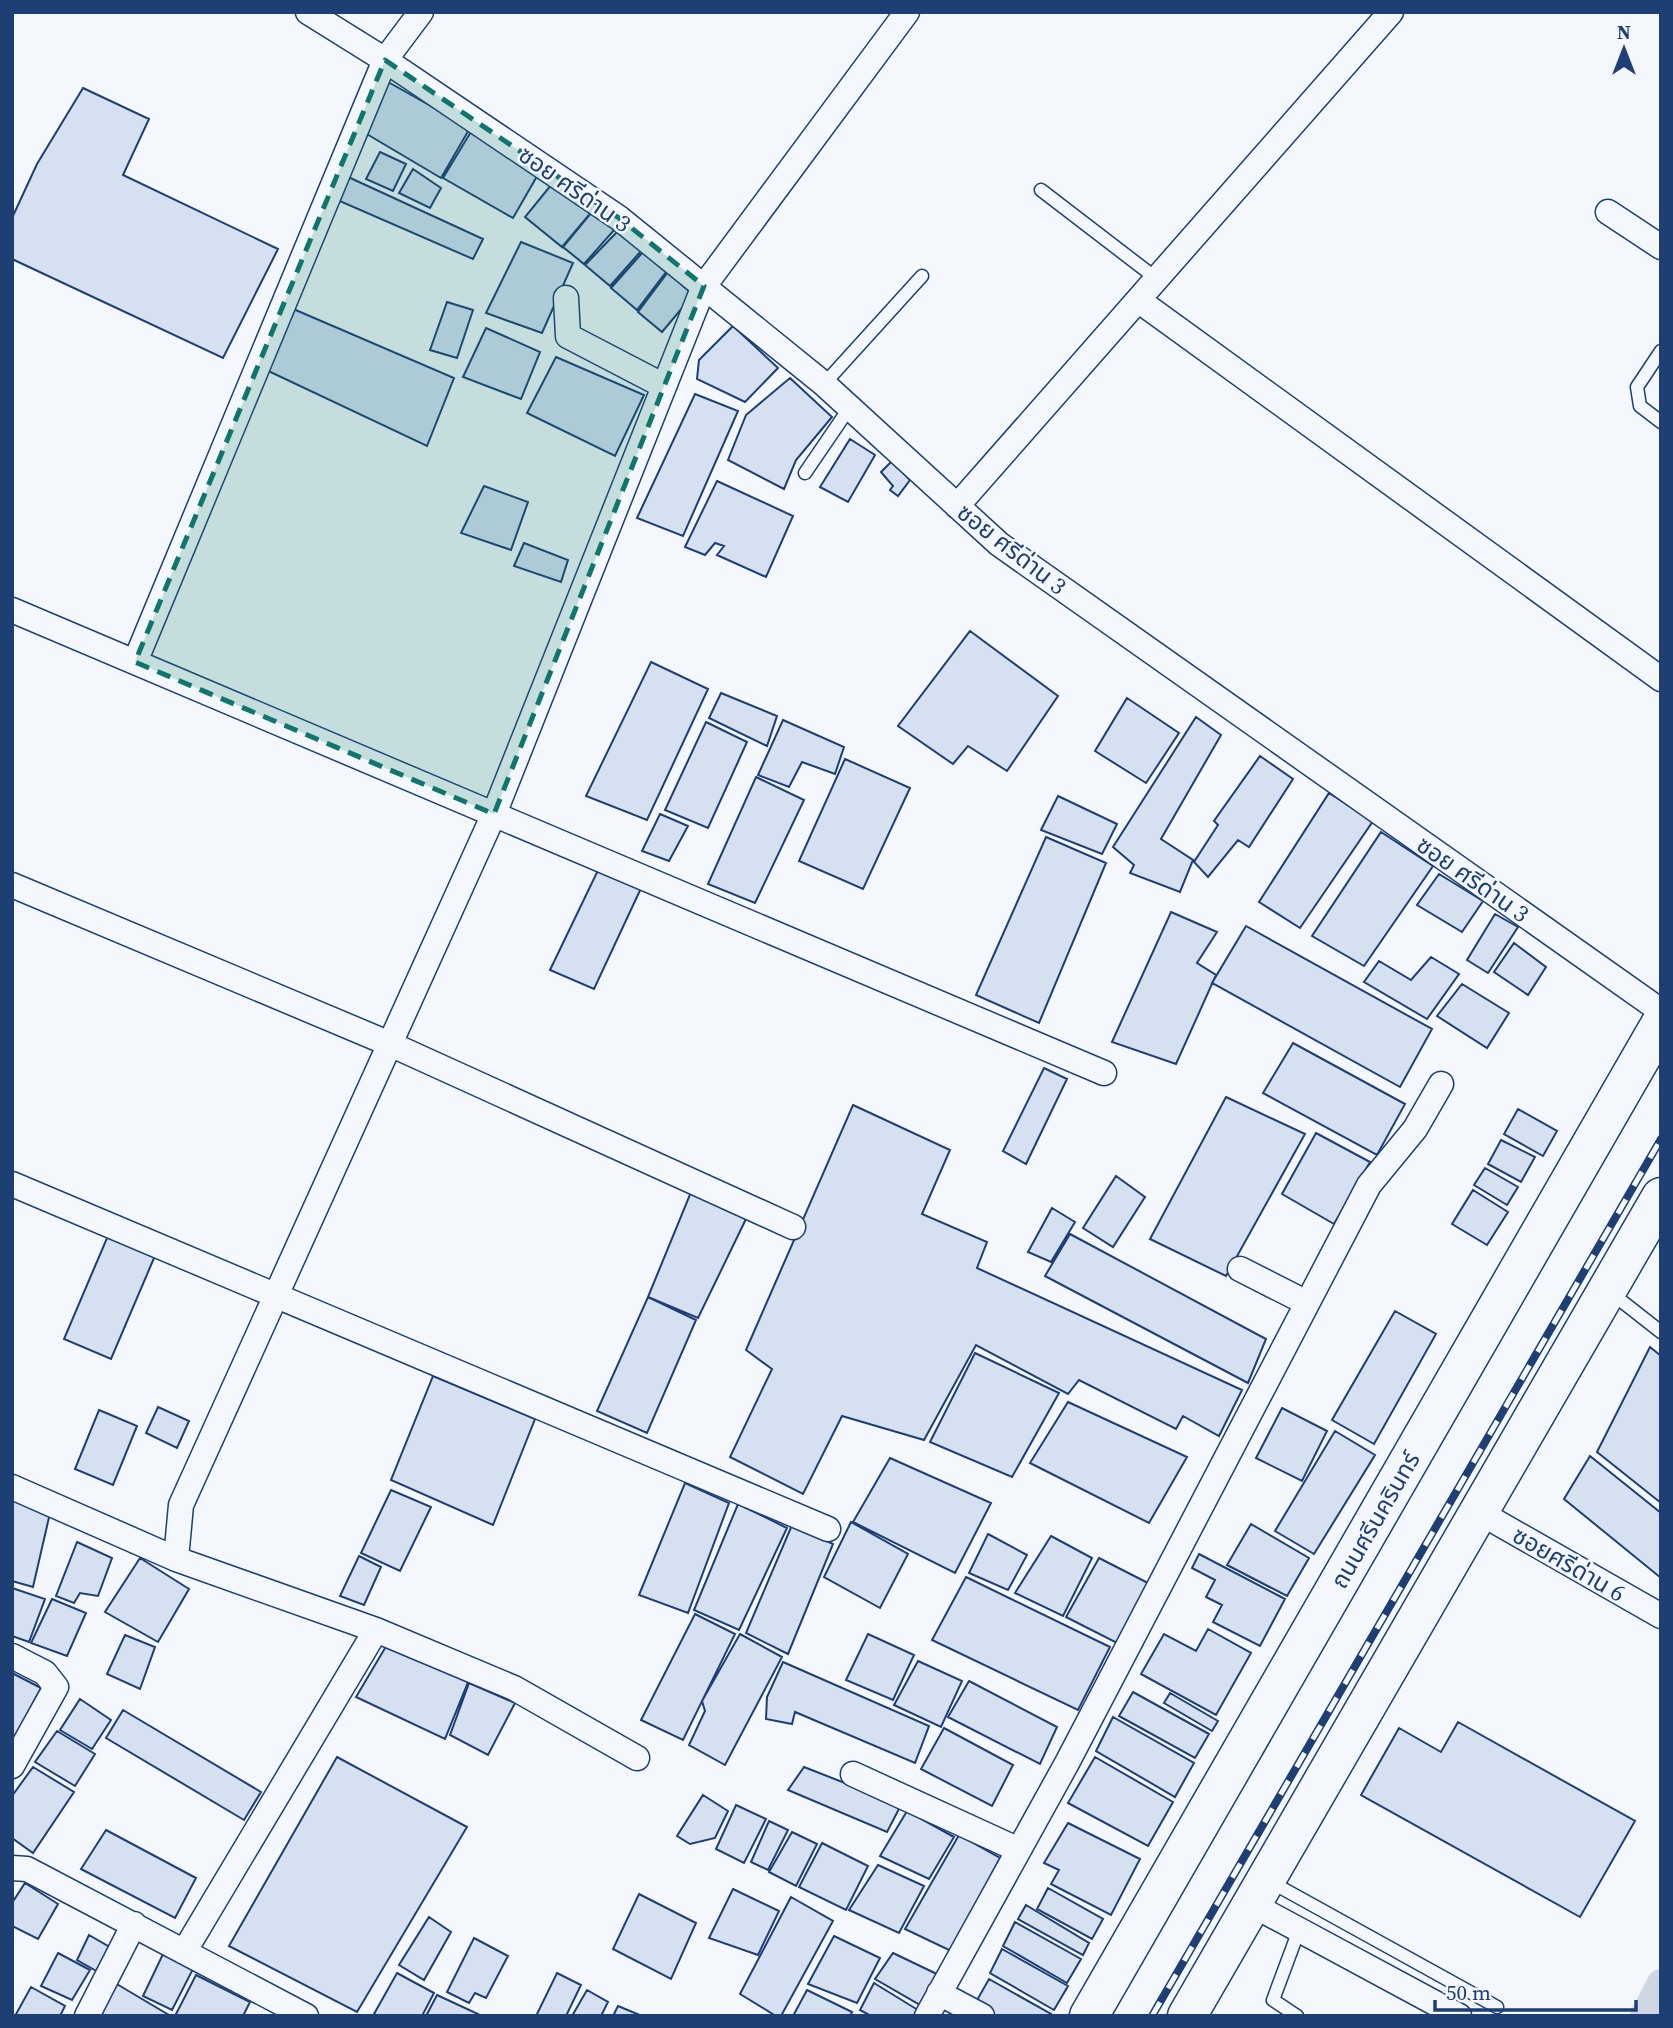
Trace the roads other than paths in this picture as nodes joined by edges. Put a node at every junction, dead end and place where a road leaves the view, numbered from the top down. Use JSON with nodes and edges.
{"nodes":[{"id":1,"x":308,"y":12,"type":"edge"},
{"id":2,"x":421,"y":12,"type":"edge"},
{"id":3,"x":907,"y":12,"type":"edge"},
{"id":4,"x":1391,"y":12,"type":"edge"},
{"id":5,"x":384,"y":60,"type":"junction"},
{"id":6,"x":1041,"y":190,"type":"dead end"},
{"id":7,"x":1608,"y":212,"type":"dead end"},
{"id":8,"x":1661,"y":247,"type":"edge"},
{"id":9,"x":922,"y":276,"type":"dead end"},
{"id":10,"x":1157,"y":279,"type":"junction"},
{"id":11,"x":704,"y":286,"type":"junction"},
{"id":12,"x":566,"y":298,"type":"dead end"},
{"id":13,"x":1138,"y":300,"type":"junction"},
{"id":14,"x":1661,"y":351,"type":"edge"},
{"id":15,"x":824,"y":384,"type":"junction"},
{"id":16,"x":664,"y":386,"type":"junction"},
{"id":17,"x":850,"y":408,"type":"junction"},
{"id":18,"x":1661,"y":422,"type":"edge"},
{"id":19,"x":805,"y":473,"type":"dead end"},
{"id":20,"x":957,"y":506,"type":"junction"},
{"id":21,"x":12,"y":610,"type":"edge"},
{"id":22,"x":135,"y":662,"type":"junction"},
{"id":23,"x":1661,"y":678,"type":"edge"},
{"id":24,"x":494,"y":814,"type":"junction"},
{"id":25,"x":12,"y":885,"type":"edge"},
{"id":26,"x":1661,"y":1011,"type":"edge"},
{"id":27,"x":1661,"y":1023,"type":"edge"},
{"id":28,"x":390,"y":1044,"type":"junction"},
{"id":29,"x":1104,"y":1073,"type":"dead end"},
{"id":30,"x":1441,"y":1084,"type":"dead end"},
{"id":31,"x":12,"y":1184,"type":"edge"},
{"id":32,"x":1661,"y":1197,"type":"edge"},
{"id":33,"x":793,"y":1227,"type":"dead end"},
{"id":34,"x":1240,"y":1269,"type":"dead end"},
{"id":35,"x":1607,"y":1289,"type":"junction"},
{"id":36,"x":276,"y":1296,"type":"junction"},
{"id":37,"x":1307,"y":1303,"type":"junction"},
{"id":38,"x":1661,"y":1332,"type":"edge"},
{"id":39,"x":12,"y":1487,"type":"edge"},
{"id":40,"x":1477,"y":1511,"type":"junction"},
{"id":41,"x":828,"y":1529,"type":"dead end"},
{"id":42,"x":176,"y":1559,"type":"junction"},
{"id":43,"x":1661,"y":1616,"type":"edge"},
{"id":44,"x":376,"y":1630,"type":"junction"},
{"id":45,"x":12,"y":1656,"type":"edge"},
{"id":46,"x":637,"y":1758,"type":"dead end"},
{"id":47,"x":12,"y":1766,"type":"edge"},
{"id":48,"x":853,"y":1774,"type":"dead end"},
{"id":49,"x":1018,"y":1850,"type":"junction"},
{"id":50,"x":12,"y":1868,"type":"edge"},
{"id":51,"x":1258,"y":1891,"type":"junction"},
{"id":52,"x":134,"y":1924,"type":"junction"},
{"id":53,"x":1299,"y":1930,"type":"junction"},
{"id":54,"x":184,"y":1952,"type":"junction"},
{"id":55,"x":939,"y":1993,"type":"junction"},
{"id":56,"x":1497,"y":2007,"type":"dead end"},
{"id":57,"x":274,"y":2008,"type":"edge"},
{"id":58,"x":87,"y":2016,"type":"edge"},
{"id":59,"x":306,"y":2016,"type":"edge"},
{"id":60,"x":926,"y":2016,"type":"edge"},
{"id":61,"x":982,"y":2016,"type":"edge"},
{"id":62,"x":1089,"y":2016,"type":"edge"},
{"id":63,"x":1187,"y":2016,"type":"edge"},
{"id":64,"x":1297,"y":2016,"type":"edge"},
{"id":65,"x":1459,"y":2016,"type":"edge"}],
"edges":[{"from":1,"to":5,"type":"street","name":"ซอย ศรีด่าน 3"},
{"from":2,"to":5,"type":"street"},
{"from":3,"to":11,"type":"street"},
{"from":4,"to":10,"type":"street"},
{"from":5,"to":11,"type":"street","name":"ซอย ศรีด่าน 3"},
{"from":5,"to":22,"type":"street"},
{"from":6,"to":10,"type":"lane"},
{"from":7,"to":8,"type":"street"},
{"from":9,"to":15,"type":"lane"},
{"from":10,"to":13,"type":"street"},
{"from":11,"to":15,"type":"street","name":"ซอย ศรีด่าน 3"},
{"from":11,"to":16,"type":"street"},
{"from":12,"to":16,"type":"street"},
{"from":13,"to":20,"type":"street"},
{"from":13,"to":23,"type":"street"},
{"from":14,"to":18,"type":"lane"},
{"from":15,"to":17,"type":"street","name":"ซอย ศรีด่าน 3"},
{"from":16,"to":24,"type":"street"},
{"from":17,"to":19,"type":"lane"},
{"from":17,"to":20,"type":"street","name":"ซอย ศรีด่าน 3"},
{"from":20,"to":26,"type":"street","name":"ซอย ศรีด่าน 3"},
{"from":21,"to":22,"type":"street"},
{"from":22,"to":24,"type":"street"},
{"from":24,"to":28,"type":"street"},
{"from":24,"to":29,"type":"street"},
{"from":25,"to":28,"type":"street"},
{"from":27,"to":62,"type":"main road","name":"ถนนศรีนครินทร์"},
{"from":28,"to":33,"type":"street"},
{"from":28,"to":36,"type":"street"},
{"from":30,"to":37,"type":"street"},
{"from":31,"to":36,"type":"street"},
{"from":32,"to":35,"type":"main road"},
{"from":34,"to":37,"type":"street"},
{"from":35,"to":38,"type":"lane"},
{"from":35,"to":40,"type":"main road"},
{"from":36,"to":41,"type":"street"},
{"from":36,"to":42,"type":"street"},
{"from":37,"to":49,"type":"street"},
{"from":39,"to":42,"type":"street"},
{"from":40,"to":43,"type":"street","name":"ซอยศรีด่าน 6"},
{"from":40,"to":51,"type":"main road"},
{"from":42,"to":44,"type":"street"},
{"from":44,"to":46,"type":"street"},
{"from":44,"to":54,"type":"street"},
{"from":45,"to":47,"type":"street"},
{"from":48,"to":49,"type":"street"},
{"from":49,"to":55,"type":"street"},
{"from":50,"to":52,"type":"street"},
{"from":51,"to":53,"type":"street"},
{"from":51,"to":56,"type":"lane"},
{"from":51,"to":63,"type":"main road"},
{"from":52,"to":54,"type":"street"},
{"from":52,"to":58,"type":"street"},
{"from":53,"to":64,"type":"lane"},
{"from":53,"to":65,"type":"street"},
{"from":54,"to":57,"type":"street"},
{"from":55,"to":60,"type":"street"},
{"from":55,"to":61,"type":"street"},
{"from":57,"to":59,"type":"street"}]}
